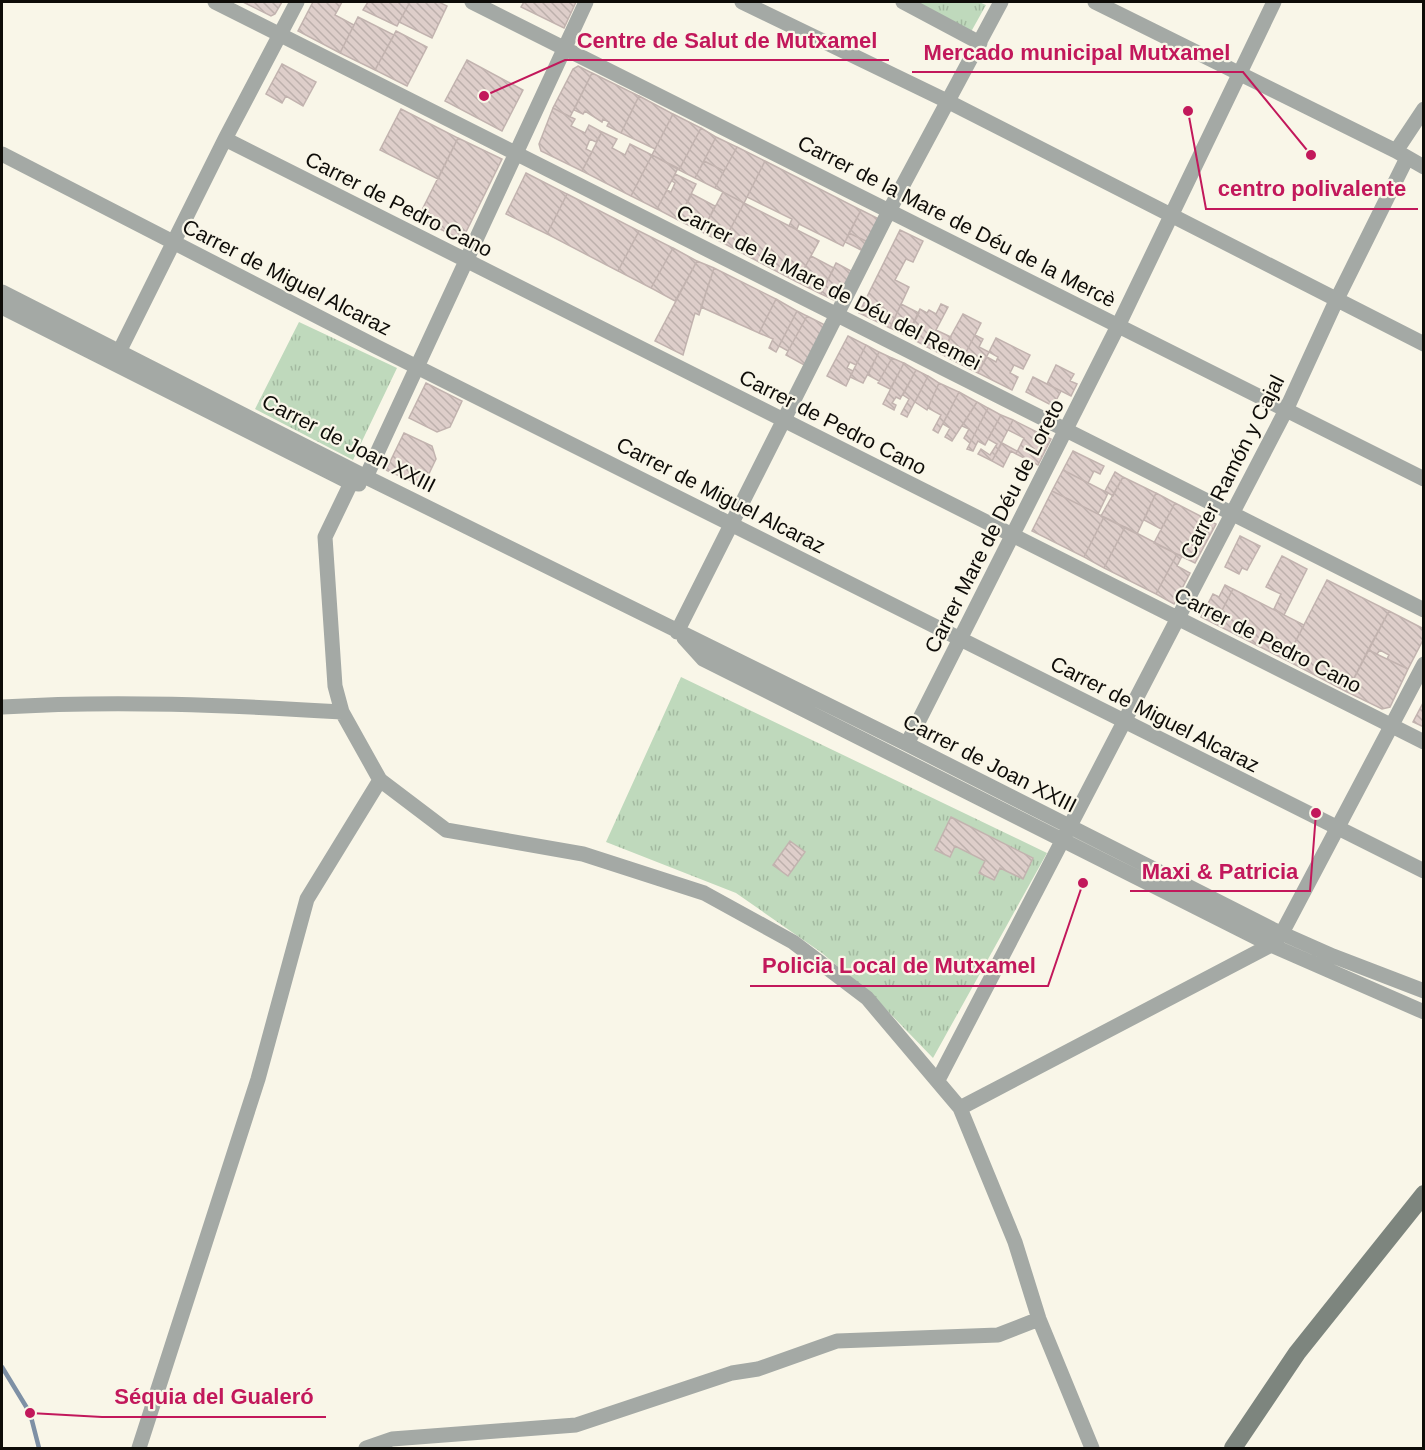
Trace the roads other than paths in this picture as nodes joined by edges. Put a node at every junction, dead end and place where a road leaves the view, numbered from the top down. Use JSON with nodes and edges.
{"nodes":[{"id":1,"x":215,"y":2,"type":"edge"},
{"id":2,"x":297,"y":2,"type":"edge"},
{"id":3,"x":472,"y":2,"type":"edge"},
{"id":4,"x":586,"y":2,"type":"edge"},
{"id":5,"x":742,"y":2,"type":"edge"},
{"id":6,"x":903,"y":2,"type":"edge"},
{"id":7,"x":1001,"y":2,"type":"edge"},
{"id":8,"x":1095,"y":2,"type":"edge"},
{"id":9,"x":1274,"y":2,"type":"edge"},
{"id":10,"x":280,"y":34,"type":"junction"},
{"id":11,"x":980,"y":43,"type":"junction"},
{"id":12,"x":565,"y":48,"type":"junction"},
{"id":13,"x":1241,"y":74,"type":"junction"},
{"id":14,"x":949,"y":102,"type":"junction"},
{"id":15,"x":1424,"y":109,"type":"edge"},
{"id":16,"x":225,"y":139,"type":"junction"},
{"id":17,"x":516,"y":153,"type":"junction"},
{"id":18,"x":2,"y":154,"type":"edge"},
{"id":19,"x":1402,"y":154,"type":"junction"},
{"id":20,"x":1424,"y":167,"type":"edge"},
{"id":21,"x":890,"y":211,"type":"junction"},
{"id":22,"x":1172,"y":215,"type":"junction"},
{"id":23,"x":174,"y":242,"type":"junction"},
{"id":24,"x":466,"y":261,"type":"junction"},
{"id":25,"x":2,"y":292,"type":"edge"},
{"id":26,"x":1336,"y":300,"type":"junction"},
{"id":27,"x":2,"y":307,"type":"edge"},
{"id":28,"x":837,"y":315,"type":"junction"},
{"id":29,"x":1118,"y":326,"type":"junction"},
{"id":30,"x":1424,"y":344,"type":"edge"},
{"id":31,"x":116,"y":358,"type":"junction"},
{"id":32,"x":418,"y":366,"type":"junction"},
{"id":33,"x":1286,"y":410,"type":"junction"},
{"id":34,"x":784,"y":421,"type":"junction"},
{"id":35,"x":1066,"y":430,"type":"junction"},
{"id":36,"x":366,"y":477,"type":"junction"},
{"id":37,"x":1424,"y":479,"type":"edge"},
{"id":38,"x":351,"y":483,"type":"junction"},
{"id":39,"x":394,"y":490,"type":"junction"},
{"id":40,"x":1233,"y":514,"type":"junction"},
{"id":41,"x":732,"y":524,"type":"junction"},
{"id":42,"x":1012,"y":536,"type":"junction"},
{"id":43,"x":1424,"y":610,"type":"edge"},
{"id":44,"x":1178,"y":619,"type":"junction"},
{"id":45,"x":677,"y":632,"type":"junction"},
{"id":46,"x":960,"y":639,"type":"junction"},
{"id":47,"x":1424,"y":664,"type":"edge"},
{"id":48,"x":2,"y":707,"type":"edge"},
{"id":49,"x":342,"y":712,"type":"junction"},
{"id":50,"x":1124,"y":722,"type":"junction"},
{"id":51,"x":1391,"y":726,"type":"junction"},
{"id":52,"x":1424,"y":742,"type":"edge"},
{"id":53,"x":907,"y":744,"type":"junction"},
{"id":54,"x":380,"y":780,"type":"junction"},
{"id":55,"x":1337,"y":828,"type":"junction"},
{"id":56,"x":1066,"y":834,"type":"junction"},
{"id":57,"x":1424,"y":871,"type":"edge"},
{"id":58,"x":1277,"y":931,"type":"junction"},
{"id":59,"x":1271,"y":945,"type":"junction"},
{"id":60,"x":1424,"y":991,"type":"edge"},
{"id":61,"x":1424,"y":1012,"type":"edge"},
{"id":62,"x":938,"y":1080,"type":"junction"},
{"id":63,"x":960,"y":1107,"type":"junction"},
{"id":64,"x":1424,"y":1194,"type":"edge"},
{"id":65,"x":1039,"y":1319,"type":"junction"},
{"id":66,"x":140,"y":1449,"type":"edge"},
{"id":67,"x":366,"y":1449,"type":"edge"},
{"id":68,"x":1092,"y":1449,"type":"edge"},
{"id":69,"x":1233,"y":1449,"type":"edge"}],
"edges":[{"from":1,"to":10,"type":"street","name":"Carrer de la Mare de Déu del Remei"},
{"from":2,"to":10,"type":"street"},
{"from":3,"to":12,"type":"street","name":"Carrer de la Mare de Déu de la Mercè"},
{"from":4,"to":12,"type":"street"},
{"from":5,"to":14,"type":"street"},
{"from":6,"to":11,"type":"street"},
{"from":7,"to":11,"type":"street"},
{"from":8,"to":13,"type":"street"},
{"from":9,"to":13,"type":"street","name":"Carrer Mare de Déu de Loreto"},
{"from":10,"to":16,"type":"street"},
{"from":10,"to":17,"type":"street","name":"Carrer de la Mare de Déu del Remei"},
{"from":11,"to":14,"type":"street"},
{"from":12,"to":17,"type":"street"},
{"from":12,"to":21,"type":"street","name":"Carrer de la Mare de Déu de la Mercè"},
{"from":13,"to":19,"type":"street"},
{"from":13,"to":22,"type":"street","name":"Carrer Mare de Déu de Loreto"},
{"from":14,"to":21,"type":"street"},
{"from":14,"to":22,"type":"street"},
{"from":15,"to":19,"type":"street","name":"Carrer Ramón y Cajal"},
{"from":16,"to":23,"type":"street"},
{"from":16,"to":24,"type":"street","name":"Carrer de Pedro Cano"},
{"from":17,"to":24,"type":"street"},
{"from":17,"to":28,"type":"street","name":"Carrer de la Mare de Déu del Remei"},
{"from":18,"to":23,"type":"street","name":"Carrer de Miguel Alcaraz"},
{"from":19,"to":20,"type":"street"},
{"from":19,"to":26,"type":"street","name":"Carrer Ramón y Cajal"},
{"from":21,"to":28,"type":"street"},
{"from":21,"to":29,"type":"street","name":"Carrer de la Mare de Déu de la Mercè"},
{"from":22,"to":26,"type":"street"},
{"from":22,"to":29,"type":"street","name":"Carrer Mare de Déu de Loreto"},
{"from":23,"to":31,"type":"street"},
{"from":23,"to":32,"type":"street","name":"Carrer de Miguel Alcaraz"},
{"from":24,"to":32,"type":"street"},
{"from":24,"to":34,"type":"street","name":"Carrer de Pedro Cano"},
{"from":25,"to":31,"type":"street","name":"Carrer de Joan XXIII"},
{"from":26,"to":30,"type":"street"},
{"from":26,"to":33,"type":"street","name":"Carrer Ramón y Cajal"},
{"from":27,"to":31,"type":"street","name":"Carrer de Joan XXIII"},
{"from":28,"to":34,"type":"street"},
{"from":28,"to":35,"type":"street","name":"Carrer de la Mare de Déu del Remei"},
{"from":29,"to":33,"type":"street","name":"Carrer de la Mare de Déu de la Mercè"},
{"from":29,"to":35,"type":"street","name":"Carrer Mare de Déu de Loreto"},
{"from":31,"to":36,"type":"street","name":"Carrer de Joan XXIII"},
{"from":31,"to":38,"type":"street","name":"Carrer de Joan XXIII"},
{"from":32,"to":36,"type":"street"},
{"from":32,"to":41,"type":"street","name":"Carrer de Miguel Alcaraz"},
{"from":33,"to":37,"type":"street","name":"Carrer de la Mare de Déu de la Mercè"},
{"from":33,"to":40,"type":"street","name":"Carrer Ramón y Cajal"},
{"from":34,"to":41,"type":"street"},
{"from":34,"to":42,"type":"street","name":"Carrer de Pedro Cano"},
{"from":35,"to":40,"type":"street","name":"Carrer de la Mare de Déu del Remei"},
{"from":35,"to":42,"type":"street","name":"Carrer Mare de Déu de Loreto"},
{"from":36,"to":38,"type":"street"},
{"from":36,"to":39,"type":"street","name":"Carrer de Joan XXIII"},
{"from":38,"to":39,"type":"street","name":"Carrer de Joan XXIII"},
{"from":38,"to":49,"type":"street"},
{"from":39,"to":45,"type":"street","name":"Carrer de Joan XXIII"},
{"from":40,"to":43,"type":"street","name":"Carrer de la Mare de Déu del Remei"},
{"from":40,"to":44,"type":"street","name":"Carrer Ramón y Cajal"},
{"from":41,"to":45,"type":"street"},
{"from":41,"to":46,"type":"street","name":"Carrer de Miguel Alcaraz"},
{"from":42,"to":44,"type":"street","name":"Carrer de Pedro Cano"},
{"from":42,"to":46,"type":"street","name":"Carrer Mare de Déu de Loreto"},
{"from":44,"to":50,"type":"street","name":"Carrer Ramón y Cajal"},
{"from":44,"to":51,"type":"street","name":"Carrer de Pedro Cano"},
{"from":45,"to":53,"type":"street","name":"Carrer de Joan XXIII"},
{"from":45,"to":56,"type":"street","name":"Carrer de Joan XXIII"},
{"from":46,"to":50,"type":"street","name":"Carrer de Miguel Alcaraz"},
{"from":46,"to":53,"type":"street","name":"Carrer Mare de Déu de Loreto"},
{"from":47,"to":51,"type":"street"},
{"from":48,"to":49,"type":"street"},
{"from":49,"to":54,"type":"street"},
{"from":50,"to":55,"type":"street","name":"Carrer de Miguel Alcaraz"},
{"from":50,"to":56,"type":"street","name":"Carrer Ramón y Cajal"},
{"from":51,"to":52,"type":"street","name":"Carrer de Pedro Cano"},
{"from":51,"to":55,"type":"street"},
{"from":53,"to":56,"type":"street","name":"Carrer de Joan XXIII"},
{"from":54,"to":62,"type":"street"},
{"from":54,"to":66,"type":"street"},
{"from":55,"to":57,"type":"street","name":"Carrer de Miguel Alcaraz"},
{"from":55,"to":58,"type":"street"},
{"from":56,"to":58,"type":"street","name":"Carrer de Joan XXIII"},
{"from":56,"to":59,"type":"street","name":"Carrer de Joan XXIII"},
{"from":56,"to":62,"type":"street","name":"Carrer Ramón y Cajal"},
{"from":58,"to":59,"type":"street"},
{"from":58,"to":60,"type":"street","name":"Carrer de Joan XXIII"},
{"from":59,"to":61,"type":"street","name":"Carrer de Joan XXIII"},
{"from":59,"to":63,"type":"street"},
{"from":62,"to":63,"type":"street"},
{"from":63,"to":65,"type":"street"},
{"from":64,"to":69,"type":"street"},
{"from":65,"to":67,"type":"street"},
{"from":65,"to":68,"type":"street"}]}
